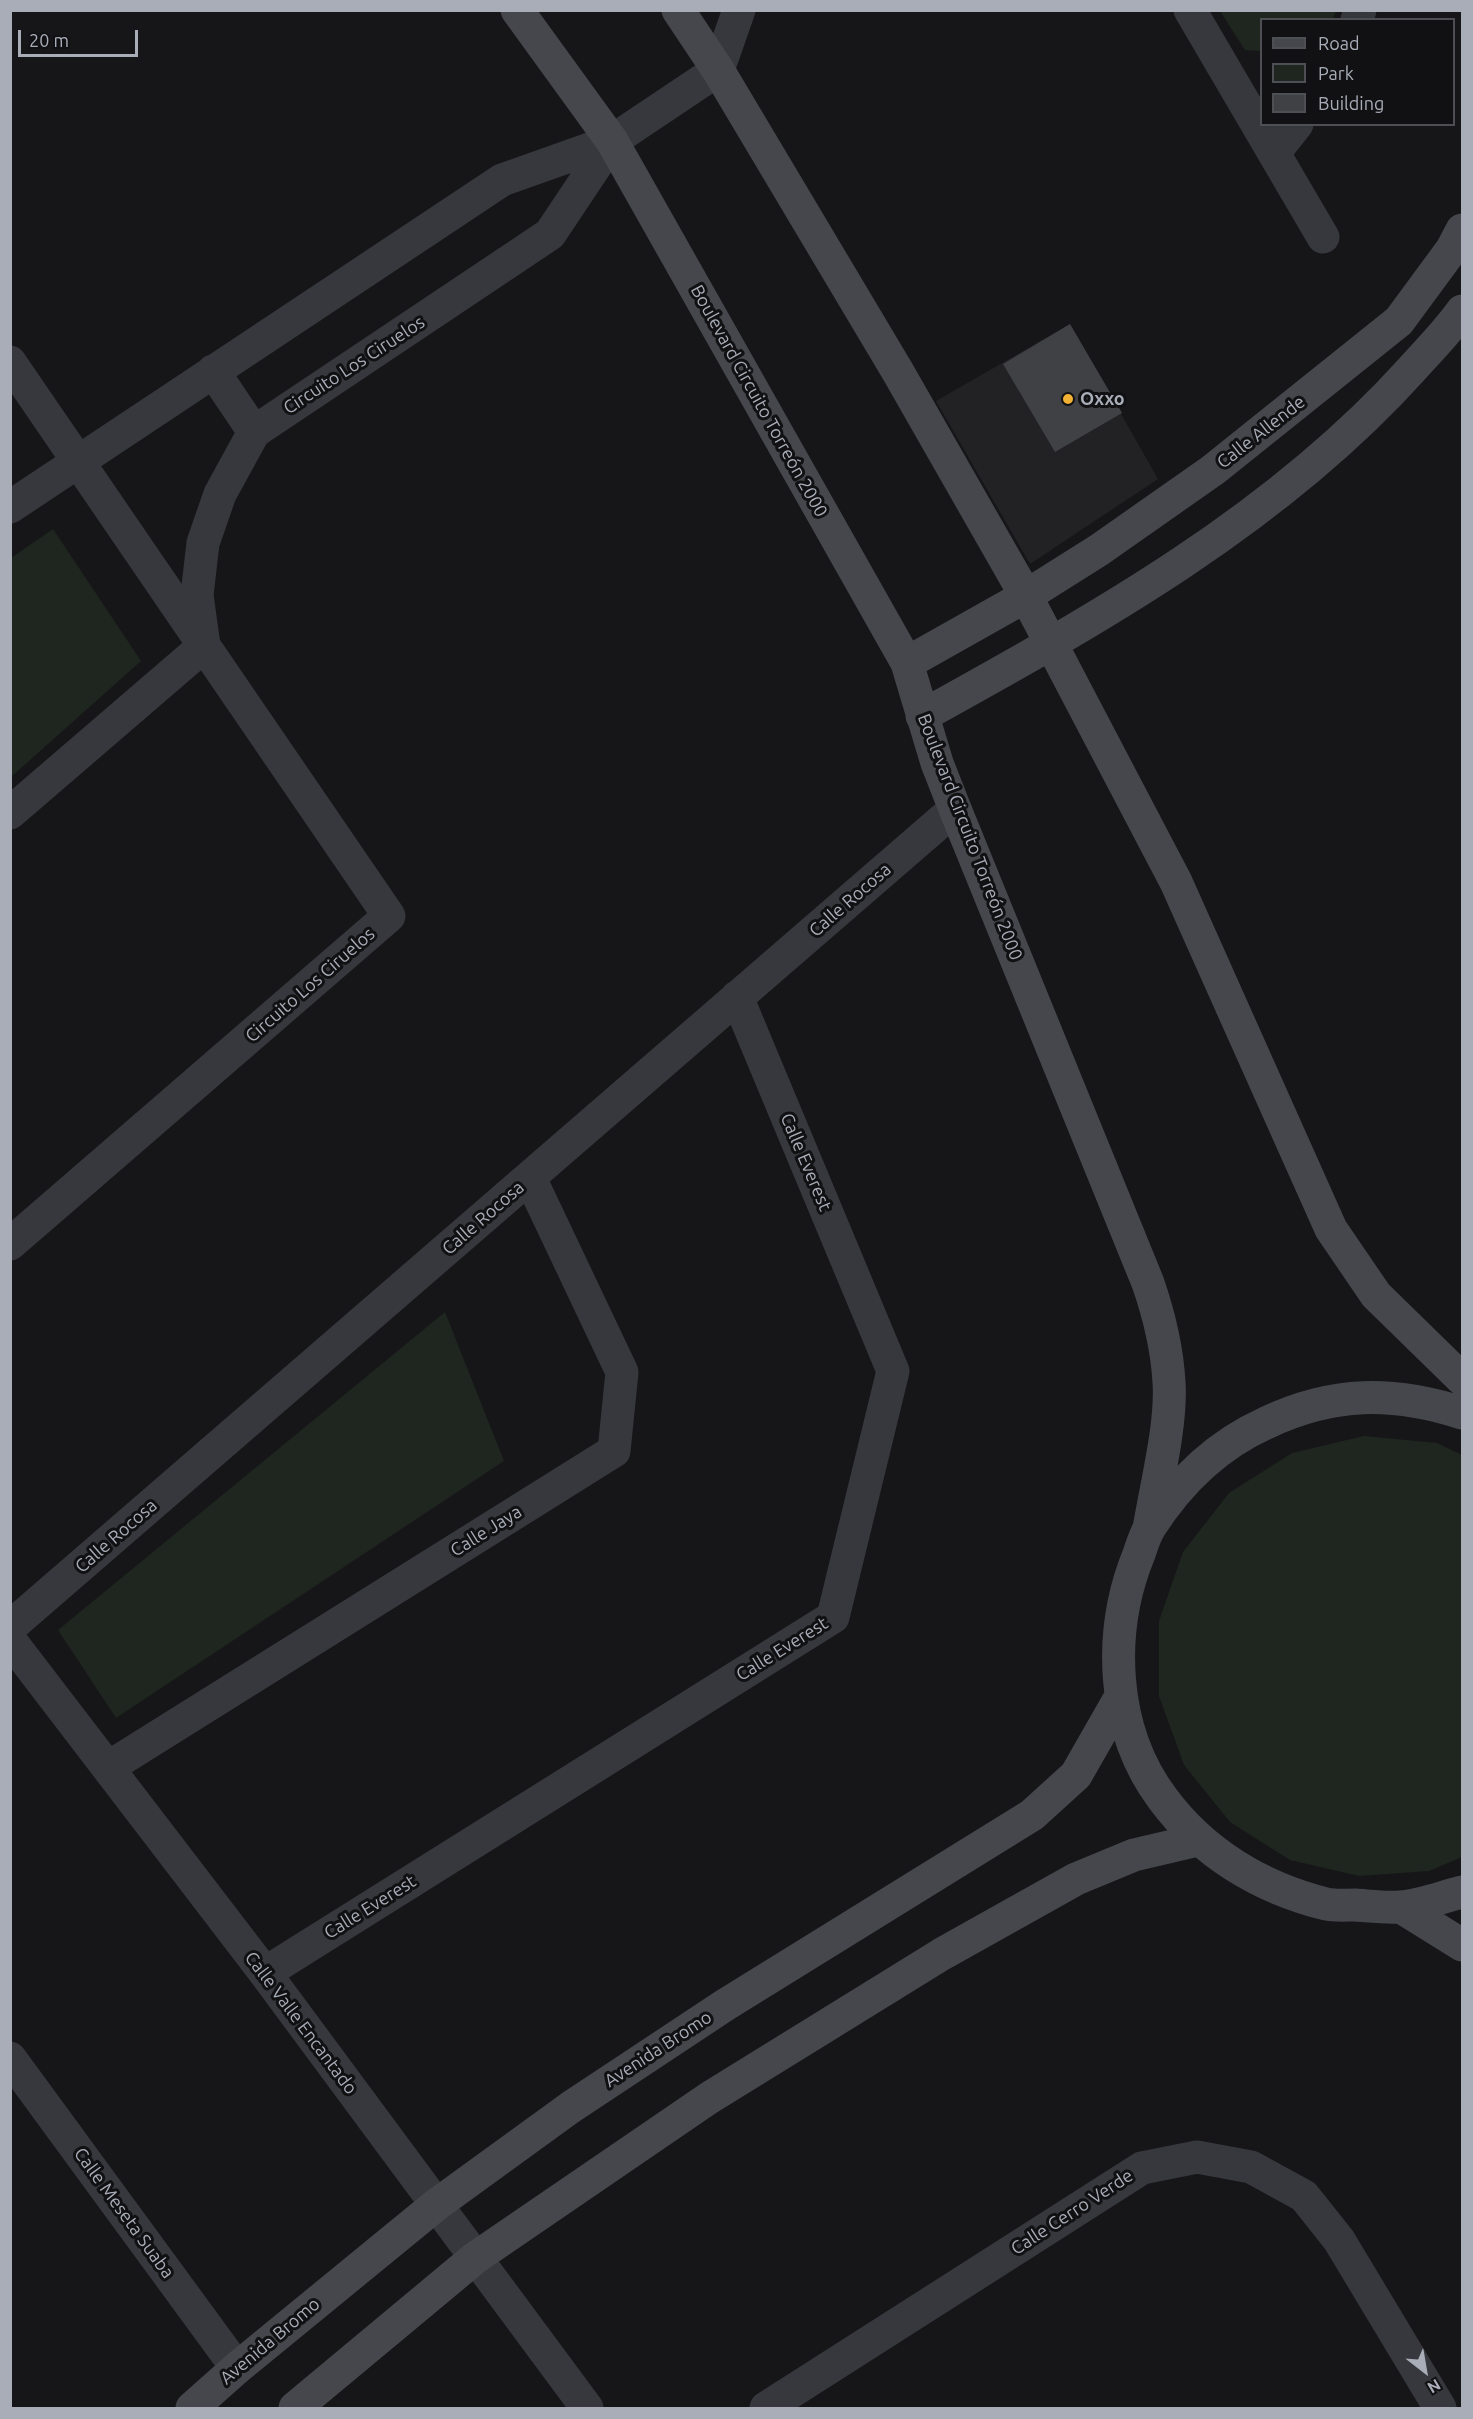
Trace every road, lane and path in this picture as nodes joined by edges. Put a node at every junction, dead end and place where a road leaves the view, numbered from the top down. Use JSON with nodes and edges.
{"nodes":[{"id":1,"x":517,"y":10,"type":"edge"},
{"id":2,"x":678,"y":10,"type":"edge"},
{"id":3,"x":739,"y":10,"type":"edge"},
{"id":4,"x":1190,"y":10,"type":"edge"},
{"id":5,"x":718,"y":70,"type":"junction"},
{"id":6,"x":1295,"y":126,"type":"edge"},
{"id":7,"x":612,"y":141,"type":"junction"},
{"id":8,"x":1274,"y":153,"type":"junction"},
{"id":9,"x":1462,"y":231,"type":"edge"},
{"id":10,"x":1323,"y":237,"type":"dead end"},
{"id":11,"x":1462,"y":311,"type":"edge"},
{"id":12,"x":10,"y":362,"type":"edge"},
{"id":13,"x":213,"y":371,"type":"junction"},
{"id":14,"x":254,"y":432,"type":"junction"},
{"id":15,"x":79,"y":462,"type":"junction"},
{"id":16,"x":10,"y":507,"type":"edge"},
{"id":17,"x":1026,"y":596,"type":"junction"},
{"id":18,"x":1051,"y":645,"type":"junction"},
{"id":19,"x":204,"y":646,"type":"junction"},
{"id":20,"x":907,"y":663,"type":"junction"},
{"id":21,"x":922,"y":716,"type":"junction"},
{"id":22,"x":955,"y":809,"type":"junction"},
{"id":23,"x":10,"y":813,"type":"edge"},
{"id":24,"x":737,"y":997,"type":"junction"},
{"id":25,"x":530,"y":1178,"type":"junction"},
{"id":26,"x":10,"y":1244,"type":"edge"},
{"id":27,"x":1462,"y":1379,"type":"edge"},
{"id":28,"x":1462,"y":1413,"type":"edge"},
{"id":29,"x":1149,"y":1529,"type":"junction"},
{"id":30,"x":10,"y":1627,"type":"edge"},
{"id":31,"x":10,"y":1640,"type":"edge"},
{"id":32,"x":1120,"y":1698,"type":"junction"},
{"id":33,"x":109,"y":1767,"type":"junction"},
{"id":34,"x":1198,"y":1840,"type":"junction"},
{"id":35,"x":1462,"y":1892,"type":"edge"},
{"id":36,"x":1401,"y":1907,"type":"junction"},
{"id":37,"x":1462,"y":1945,"type":"edge"},
{"id":38,"x":265,"y":1973,"type":"junction"},
{"id":39,"x":10,"y":2058,"type":"edge"},
{"id":40,"x":436,"y":2205,"type":"junction"},
{"id":41,"x":475,"y":2258,"type":"junction"},
{"id":42,"x":237,"y":2368,"type":"junction"},
{"id":43,"x":192,"y":2409,"type":"edge"},
{"id":44,"x":295,"y":2409,"type":"edge"},
{"id":45,"x":587,"y":2409,"type":"edge"},
{"id":46,"x":766,"y":2409,"type":"edge"},
{"id":47,"x":1440,"y":2409,"type":"edge"}],
"edges":[{"from":1,"to":7,"type":"main road","name":"Boulevard Circuito Torreón 2000"},
{"from":2,"to":5,"type":"main road"},
{"from":3,"to":5,"type":"street"},
{"from":4,"to":8,"type":"street"},
{"from":5,"to":7,"type":"street","name":"Circuito Los Ciruelos"},
{"from":5,"to":17,"type":"main road"},
{"from":6,"to":8,"type":"street"},
{"from":7,"to":13,"type":"street","name":"Circuito Los Ciruelos"},
{"from":7,"to":14,"type":"street","name":"Circuito Los Ciruelos"},
{"from":7,"to":20,"type":"main road","name":"Boulevard Circuito Torreón 2000"},
{"from":8,"to":10,"type":"street"},
{"from":9,"to":17,"type":"main road","name":"Calle Allende"},
{"from":11,"to":18,"type":"main road"},
{"from":12,"to":15,"type":"street","name":"Circuito Los Ciruelos"},
{"from":13,"to":14,"type":"street"},
{"from":13,"to":15,"type":"street","name":"Circuito Los Ciruelos"},
{"from":14,"to":19,"type":"street","name":"Circuito Los Ciruelos"},
{"from":15,"to":16,"type":"street","name":"Circuito Los Ciruelos"},
{"from":15,"to":19,"type":"street","name":"Circuito Los Ciruelos"},
{"from":17,"to":18,"type":"main road"},
{"from":17,"to":20,"type":"main road","name":"Calle Allende"},
{"from":18,"to":21,"type":"main road"},
{"from":18,"to":27,"type":"main road"},
{"from":19,"to":23,"type":"street"},
{"from":19,"to":26,"type":"street","name":"Circuito Los Ciruelos"},
{"from":20,"to":21,"type":"main road","name":"Boulevard Circuito Torreón 2000"},
{"from":21,"to":22,"type":"main road","name":"Boulevard Circuito Torreón 2000"},
{"from":22,"to":24,"type":"street","name":"Calle Rocosa"},
{"from":22,"to":29,"type":"main road","name":"Boulevard Circuito Torreón 2000"},
{"from":24,"to":25,"type":"street","name":"Calle Rocosa"},
{"from":24,"to":38,"type":"street","name":"Calle Everest"},
{"from":25,"to":30,"type":"street","name":"Calle Rocosa"},
{"from":25,"to":33,"type":"street","name":"Calle Jaya"},
{"from":28,"to":29,"type":"main road"},
{"from":29,"to":32,"type":"main road"},
{"from":31,"to":33,"type":"street","name":"Calle Valle Encantado"},
{"from":32,"to":34,"type":"main road"},
{"from":32,"to":40,"type":"main road","name":"Avenida Bromo"},
{"from":33,"to":38,"type":"street","name":"Calle Valle Encantado"},
{"from":34,"to":36,"type":"main road"},
{"from":34,"to":41,"type":"main road"},
{"from":35,"to":36,"type":"main road"},
{"from":36,"to":37,"type":"main road"},
{"from":38,"to":40,"type":"street","name":"Calle Valle Encantado"},
{"from":39,"to":42,"type":"street","name":"Calle Meseta Suaba"},
{"from":40,"to":41,"type":"street","name":"Calle Valle Encantado"},
{"from":40,"to":42,"type":"main road","name":"Avenida Bromo"},
{"from":41,"to":44,"type":"main road"},
{"from":41,"to":45,"type":"street","name":"Calle Valle Encantado"},
{"from":42,"to":43,"type":"main road","name":"Avenida Bromo"},
{"from":46,"to":47,"type":"street","name":"Calle Cerro Verde"}]}
